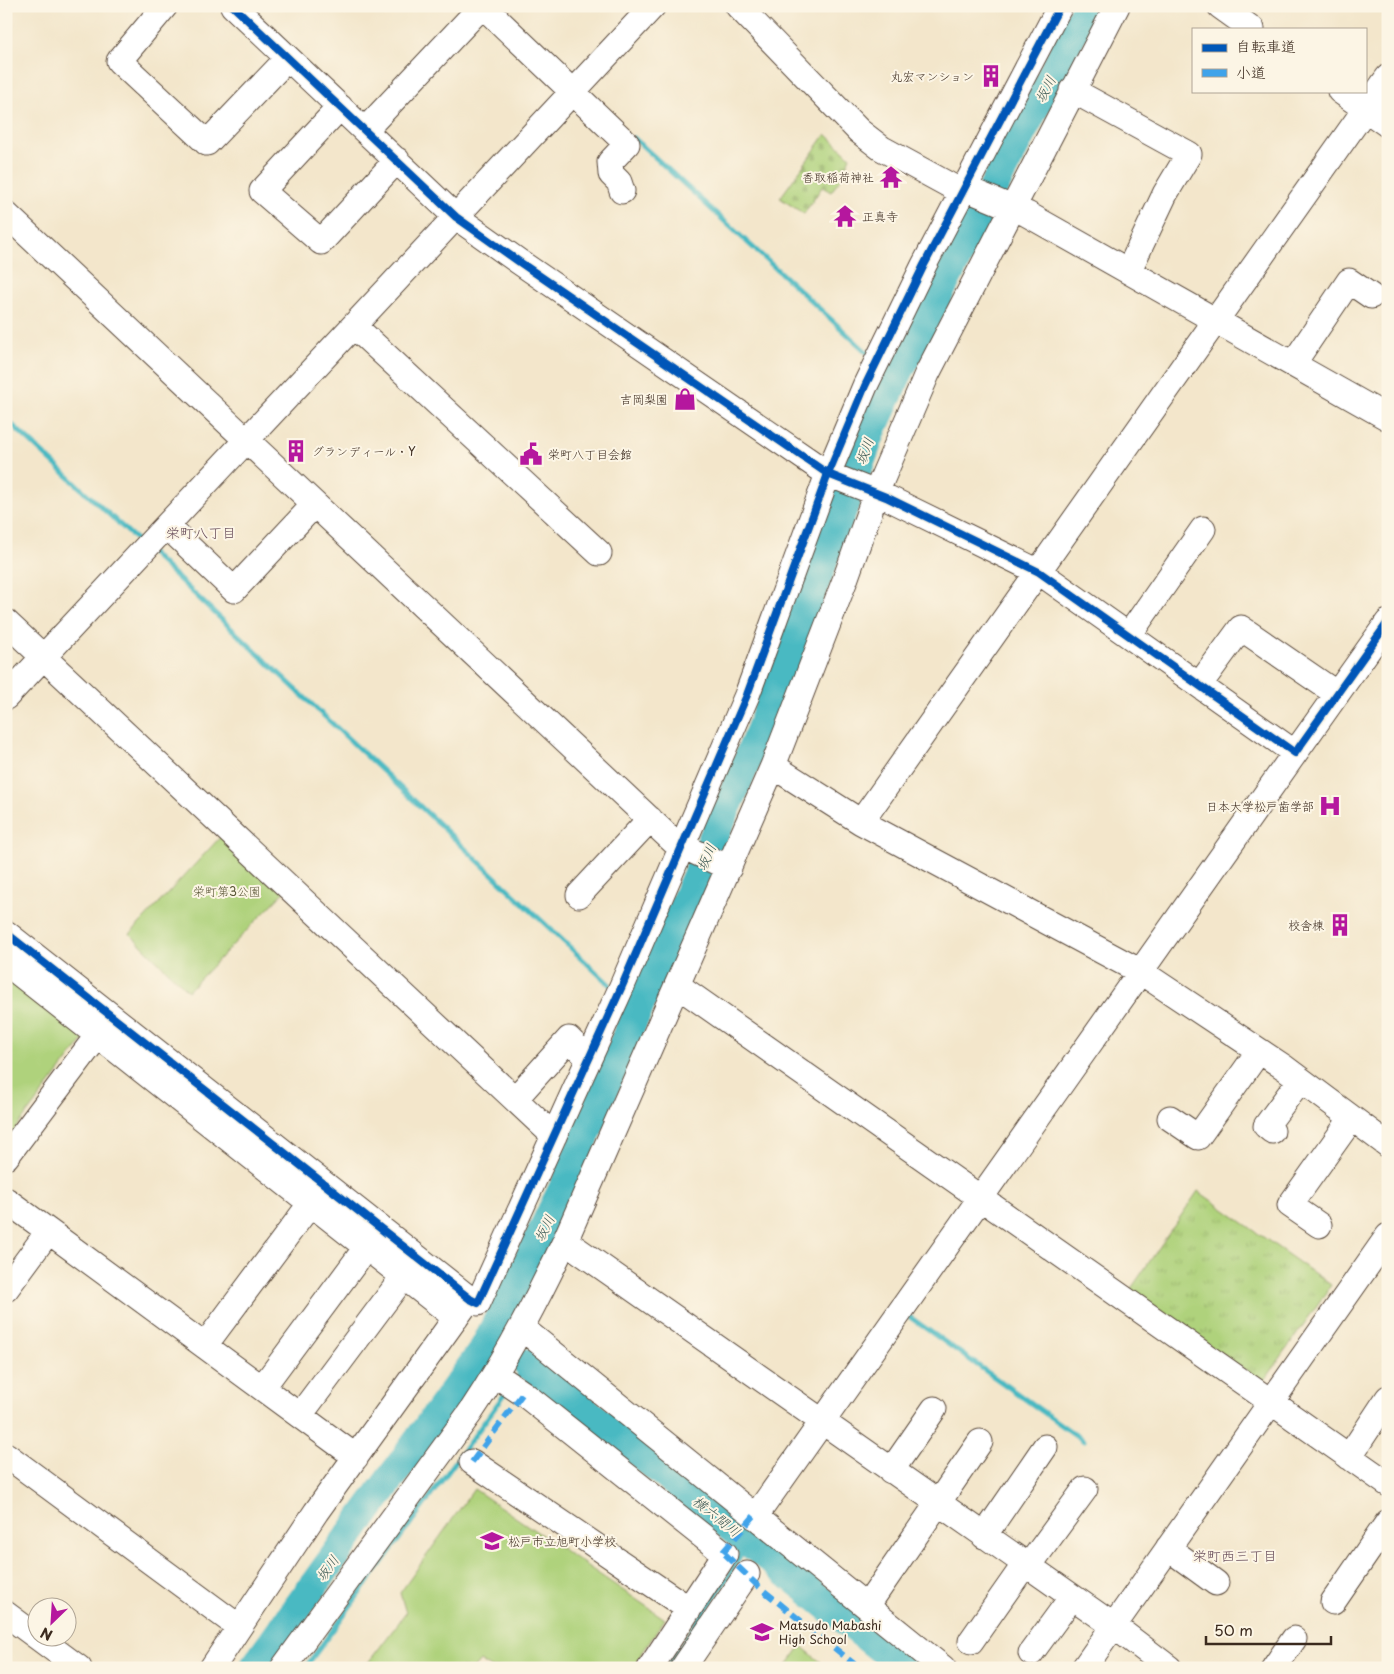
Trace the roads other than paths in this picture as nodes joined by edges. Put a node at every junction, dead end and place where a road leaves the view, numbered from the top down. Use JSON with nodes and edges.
{"nodes":[{"id":1,"x":165,"y":6,"type":"edge"},
{"id":2,"x":233,"y":6,"type":"edge"},
{"id":3,"x":482,"y":6,"type":"edge"},
{"id":4,"x":653,"y":6,"type":"edge"},
{"id":5,"x":738,"y":6,"type":"edge"},
{"id":6,"x":1060,"y":6,"type":"edge"},
{"id":7,"x":1117,"y":6,"type":"edge"},
{"id":8,"x":1220,"y":6,"type":"edge"},
{"id":9,"x":1251,"y":28,"type":"edge"},
{"id":10,"x":288,"y":58,"type":"junction"},
{"id":11,"x":1388,"y":77,"type":"edge"},
{"id":12,"x":1072,"y":90,"type":"junction"},
{"id":13,"x":573,"y":92,"type":"junction"},
{"id":14,"x":1341,"y":92,"type":"edge"},
{"id":15,"x":340,"y":106,"type":"junction"},
{"id":16,"x":1365,"y":109,"type":"junction"},
{"id":17,"x":1388,"y":125,"type":"edge"},
{"id":18,"x":366,"y":130,"type":"junction"},
{"id":19,"x":398,"y":160,"type":"junction"},
{"id":20,"x":968,"y":191,"type":"junction"},
{"id":21,"x":622,"y":192,"type":"dead end"},
{"id":22,"x":1011,"y":207,"type":"junction"},
{"id":23,"x":6,"y":214,"type":"edge"},
{"id":24,"x":456,"y":217,"type":"junction"},
{"id":25,"x":1129,"y":270,"type":"junction"},
{"id":26,"x":1370,"y":296,"type":"dead end"},
{"id":27,"x":1217,"y":320,"type":"junction"},
{"id":28,"x":354,"y":326,"type":"junction"},
{"id":29,"x":1292,"y":364,"type":"junction"},
{"id":30,"x":1388,"y":418,"type":"edge"},
{"id":31,"x":246,"y":440,"type":"junction"},
{"id":32,"x":831,"y":476,"type":"junction"},
{"id":33,"x":873,"y":492,"type":"junction"},
{"id":34,"x":314,"y":505,"type":"junction"},
{"id":35,"x":167,"y":526,"type":"junction"},
{"id":36,"x":1203,"y":529,"type":"dead end"},
{"id":37,"x":599,"y":553,"type":"dead end"},
{"id":38,"x":1039,"y":572,"type":"junction"},
{"id":39,"x":6,"y":622,"type":"edge"},
{"id":40,"x":1388,"y":622,"type":"edge"},
{"id":41,"x":1129,"y":635,"type":"junction"},
{"id":42,"x":44,"y":658,"type":"junction"},
{"id":43,"x":1200,"y":684,"type":"junction"},
{"id":44,"x":1337,"y":694,"type":"junction"},
{"id":45,"x":6,"y":697,"type":"edge"},
{"id":46,"x":1295,"y":753,"type":"junction"},
{"id":47,"x":773,"y":766,"type":"junction"},
{"id":48,"x":650,"y":818,"type":"junction"},
{"id":49,"x":861,"y":822,"type":"junction"},
{"id":50,"x":685,"y":848,"type":"junction"},
{"id":51,"x":726,"y":866,"type":"junction"},
{"id":52,"x":579,"y":895,"type":"dead end"},
{"id":53,"x":6,"y":933,"type":"edge"},
{"id":54,"x":6,"y":963,"type":"edge"},
{"id":55,"x":1141,"y":972,"type":"junction"},
{"id":56,"x":677,"y":985,"type":"junction"},
{"id":57,"x":98,"y":1035,"type":"junction"},
{"id":58,"x":1260,"y":1051,"type":"junction"},
{"id":59,"x":583,"y":1053,"type":"dead end"},
{"id":60,"x":1300,"y":1080,"type":"junction"},
{"id":61,"x":515,"y":1099,"type":"junction"},
{"id":62,"x":1170,"y":1118,"type":"dead end"},
{"id":63,"x":1352,"y":1118,"type":"junction"},
{"id":64,"x":1272,"y":1131,"type":"dead end"},
{"id":65,"x":554,"y":1136,"type":"junction"},
{"id":66,"x":1388,"y":1145,"type":"edge"},
{"id":67,"x":6,"y":1157,"type":"edge"},
{"id":68,"x":980,"y":1196,"type":"junction"},
{"id":69,"x":6,"y":1200,"type":"edge"},
{"id":70,"x":311,"y":1203,"type":"junction"},
{"id":71,"x":1319,"y":1225,"type":"dead end"},
{"id":72,"x":48,"y":1232,"type":"junction"},
{"id":73,"x":1388,"y":1236,"type":"edge"},
{"id":74,"x":373,"y":1238,"type":"junction"},
{"id":75,"x":565,"y":1241,"type":"junction"},
{"id":76,"x":404,"y":1276,"type":"junction"},
{"id":77,"x":6,"y":1289,"type":"edge"},
{"id":78,"x":464,"y":1307,"type":"junction"},
{"id":79,"x":520,"y":1331,"type":"junction"},
{"id":80,"x":205,"y":1345,"type":"junction"},
{"id":81,"x":499,"y":1369,"type":"junction"},
{"id":82,"x":262,"y":1388,"type":"junction"},
{"id":83,"x":1388,"y":1398,"type":"edge"},
{"id":84,"x":1270,"y":1402,"type":"junction"},
{"id":85,"x":934,"y":1409,"type":"dead end"},
{"id":86,"x":300,"y":1415,"type":"junction"},
{"id":87,"x":822,"y":1422,"type":"junction"},
{"id":88,"x":980,"y":1442,"type":"dead end"},
{"id":89,"x":1045,"y":1447,"type":"dead end"},
{"id":90,"x":6,"y":1455,"type":"edge"},
{"id":91,"x":356,"y":1457,"type":"junction"},
{"id":92,"x":1349,"y":1457,"type":"junction"},
{"id":93,"x":472,"y":1462,"type":"dead end"},
{"id":94,"x":891,"y":1471,"type":"junction"},
{"id":95,"x":1388,"y":1484,"type":"edge"},
{"id":96,"x":1085,"y":1489,"type":"dead end"},
{"id":97,"x":938,"y":1504,"type":"junction"},
{"id":98,"x":755,"y":1517,"type":"junction"},
{"id":99,"x":1388,"y":1522,"type":"edge"},
{"id":100,"x":984,"y":1536,"type":"junction"},
{"id":101,"x":1168,"y":1548,"type":"junction"},
{"id":102,"x":1026,"y":1566,"type":"junction"},
{"id":103,"x":747,"y":1574,"type":"dead end"},
{"id":104,"x":1216,"y":1583,"type":"dead end"},
{"id":105,"x":1072,"y":1597,"type":"junction"},
{"id":106,"x":1333,"y":1602,"type":"dead end"},
{"id":107,"x":867,"y":1606,"type":"junction"},
{"id":108,"x":689,"y":1609,"type":"junction"},
{"id":109,"x":6,"y":1614,"type":"edge"},
{"id":110,"x":239,"y":1626,"type":"junction"},
{"id":111,"x":1114,"y":1626,"type":"junction"},
{"id":112,"x":1294,"y":1639,"type":"dead end"},
{"id":113,"x":971,"y":1641,"type":"dead end"},
{"id":114,"x":1031,"y":1653,"type":"dead end"},
{"id":115,"x":79,"y":1668,"type":"edge"},
{"id":116,"x":212,"y":1668,"type":"edge"},
{"id":117,"x":283,"y":1668,"type":"edge"},
{"id":118,"x":650,"y":1668,"type":"edge"},
{"id":119,"x":683,"y":1668,"type":"edge"},
{"id":120,"x":943,"y":1668,"type":"edge"},
{"id":121,"x":1084,"y":1668,"type":"edge"},
{"id":122,"x":1169,"y":1668,"type":"edge"},
{"id":123,"x":1274,"y":1668,"type":"edge"}],
"edges":[{"from":1,"to":10,"type":"street"},
{"from":2,"to":10,"type":"street"},
{"from":3,"to":13,"type":"street"},
{"from":3,"to":18,"type":"street"},
{"from":4,"to":13,"type":"street"},
{"from":5,"to":20,"type":"street"},
{"from":6,"to":20,"type":"street"},
{"from":7,"to":12,"type":"street"},
{"from":8,"to":9,"type":"street"},
{"from":10,"to":15,"type":"street"},
{"from":11,"to":16,"type":"street"},
{"from":12,"to":22,"type":"street"},
{"from":12,"to":25,"type":"street"},
{"from":13,"to":21,"type":"street"},
{"from":13,"to":24,"type":"street"},
{"from":14,"to":16,"type":"street"},
{"from":15,"to":18,"type":"street"},
{"from":15,"to":19,"type":"street"},
{"from":16,"to":17,"type":"street"},
{"from":16,"to":27,"type":"street"},
{"from":18,"to":19,"type":"street"},
{"from":19,"to":24,"type":"street"},
{"from":20,"to":22,"type":"street"},
{"from":20,"to":32,"type":"street"},
{"from":22,"to":25,"type":"street"},
{"from":22,"to":33,"type":"street"},
{"from":23,"to":31,"type":"street"},
{"from":24,"to":28,"type":"street"},
{"from":24,"to":32,"type":"street"},
{"from":25,"to":27,"type":"street"},
{"from":26,"to":29,"type":"street"},
{"from":27,"to":29,"type":"street"},
{"from":27,"to":38,"type":"street"},
{"from":28,"to":31,"type":"street"},
{"from":28,"to":37,"type":"street"},
{"from":29,"to":30,"type":"street"},
{"from":31,"to":34,"type":"street"},
{"from":31,"to":35,"type":"street"},
{"from":32,"to":33,"type":"street"},
{"from":32,"to":50,"type":"street"},
{"from":33,"to":38,"type":"street"},
{"from":33,"to":47,"type":"street"},
{"from":34,"to":35,"type":"street"},
{"from":34,"to":48,"type":"street"},
{"from":35,"to":42,"type":"street"},
{"from":36,"to":41,"type":"street"},
{"from":38,"to":41,"type":"street"},
{"from":38,"to":49,"type":"street"},
{"from":39,"to":42,"type":"street"},
{"from":40,"to":44,"type":"street"},
{"from":41,"to":43,"type":"street"},
{"from":42,"to":45,"type":"street"},
{"from":42,"to":61,"type":"street"},
{"from":43,"to":44,"type":"street"},
{"from":43,"to":46,"type":"street"},
{"from":44,"to":46,"type":"street"},
{"from":46,"to":55,"type":"street"},
{"from":47,"to":49,"type":"street"},
{"from":47,"to":51,"type":"street"},
{"from":48,"to":50,"type":"street"},
{"from":48,"to":52,"type":"street"},
{"from":49,"to":55,"type":"street"},
{"from":50,"to":51,"type":"street"},
{"from":50,"to":65,"type":"street"},
{"from":51,"to":56,"type":"street"},
{"from":53,"to":74,"type":"street"},
{"from":54,"to":57,"type":"street"},
{"from":55,"to":58,"type":"street"},
{"from":55,"to":68,"type":"street"},
{"from":56,"to":68,"type":"street"},
{"from":56,"to":75,"type":"street"},
{"from":57,"to":67,"type":"street"},
{"from":57,"to":70,"type":"street"},
{"from":58,"to":60,"type":"street"},
{"from":58,"to":62,"type":"street"},
{"from":59,"to":61,"type":"street"},
{"from":60,"to":63,"type":"street"},
{"from":60,"to":64,"type":"street"},
{"from":61,"to":65,"type":"street"},
{"from":63,"to":66,"type":"street"},
{"from":63,"to":71,"type":"street"},
{"from":65,"to":78,"type":"street"},
{"from":68,"to":84,"type":"street"},
{"from":68,"to":87,"type":"street"},
{"from":69,"to":72,"type":"street"},
{"from":70,"to":74,"type":"street"},
{"from":70,"to":80,"type":"street"},
{"from":72,"to":77,"type":"street"},
{"from":72,"to":80,"type":"street"},
{"from":73,"to":84,"type":"street"},
{"from":74,"to":76,"type":"street"},
{"from":74,"to":78,"type":"street"},
{"from":74,"to":82,"type":"street"},
{"from":75,"to":79,"type":"street"},
{"from":75,"to":87,"type":"street"},
{"from":76,"to":78,"type":"street"},
{"from":76,"to":86,"type":"street"},
{"from":78,"to":91,"type":"street"},
{"from":79,"to":81,"type":"street"},
{"from":79,"to":98,"type":"street"},
{"from":80,"to":82,"type":"street"},
{"from":81,"to":108,"type":"street"},
{"from":81,"to":117,"type":"street"},
{"from":82,"to":86,"type":"street"},
{"from":83,"to":92,"type":"street"},
{"from":84,"to":92,"type":"street"},
{"from":84,"to":101,"type":"street"},
{"from":85,"to":94,"type":"street"},
{"from":86,"to":91,"type":"street"},
{"from":87,"to":94,"type":"street"},
{"from":87,"to":98,"type":"street"},
{"from":88,"to":97,"type":"street"},
{"from":89,"to":100,"type":"street"},
{"from":90,"to":110,"type":"street"},
{"from":91,"to":110,"type":"street"},
{"from":92,"to":95,"type":"street"},
{"from":93,"to":108,"type":"street"},
{"from":94,"to":97,"type":"street"},
{"from":96,"to":102,"type":"street"},
{"from":97,"to":100,"type":"street"},
{"from":97,"to":107,"type":"street"},
{"from":98,"to":107,"type":"street"},
{"from":99,"to":106,"type":"street"},
{"from":100,"to":102,"type":"street"},
{"from":101,"to":104,"type":"street"},
{"from":101,"to":111,"type":"street"},
{"from":102,"to":105,"type":"street"},
{"from":102,"to":113,"type":"street"},
{"from":103,"to":119,"type":"street"},
{"from":105,"to":111,"type":"street"},
{"from":105,"to":114,"type":"street"},
{"from":107,"to":120,"type":"street"},
{"from":108,"to":118,"type":"street"},
{"from":109,"to":115,"type":"street"},
{"from":110,"to":116,"type":"street"},
{"from":111,"to":121,"type":"street"},
{"from":111,"to":122,"type":"street"},
{"from":112,"to":123,"type":"street"}]}
